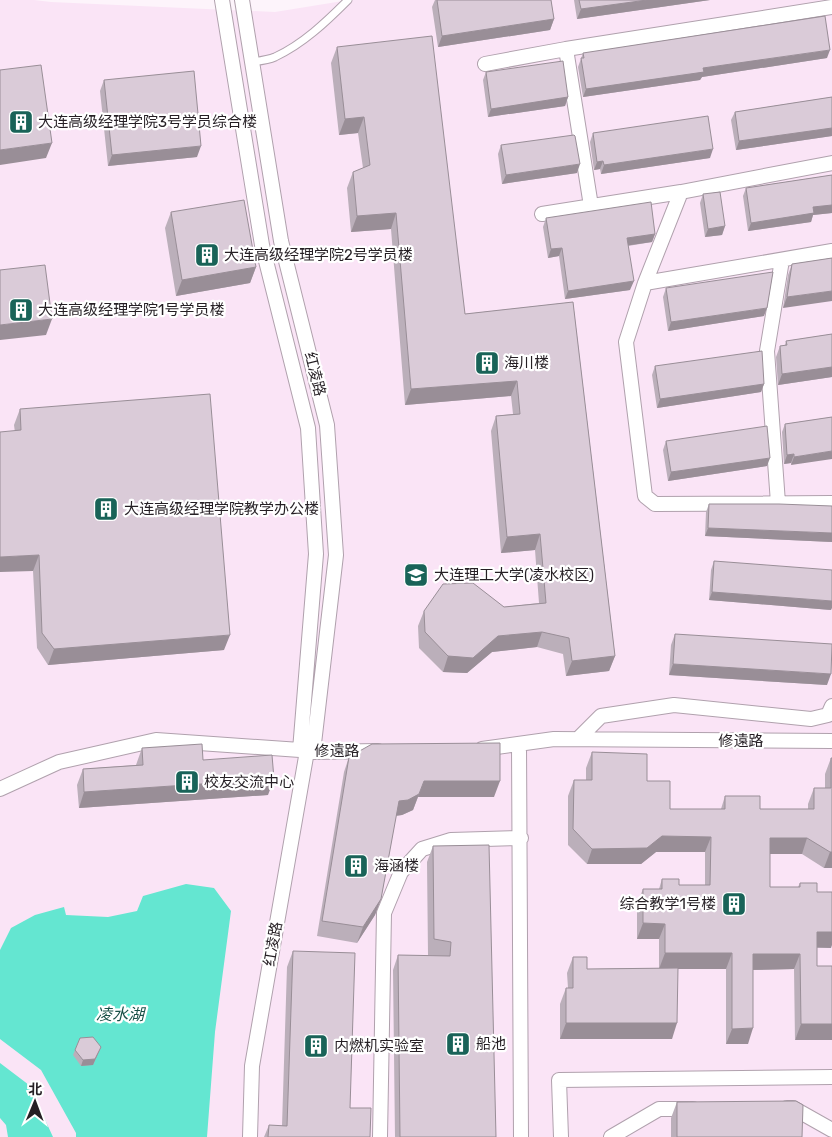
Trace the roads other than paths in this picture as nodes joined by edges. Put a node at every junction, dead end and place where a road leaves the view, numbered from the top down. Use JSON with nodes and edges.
{"nodes":[{"id":1,"x":222,"y":0,"type":"edge"},
{"id":2,"x":242,"y":0,"type":"edge"},
{"id":3,"x":348,"y":0,"type":"edge"},
{"id":4,"x":832,"y":7,"type":"edge"},
{"id":5,"x":566,"y":49,"type":"junction"},
{"id":6,"x":252,"y":62,"type":"junction"},
{"id":7,"x":485,"y":64,"type":"dead end"},
{"id":8,"x":832,"y":163,"type":"edge"},
{"id":9,"x":681,"y":192,"type":"junction"},
{"id":10,"x":591,"y":206,"type":"junction"},
{"id":11,"x":542,"y":214,"type":"dead end"},
{"id":12,"x":832,"y":251,"type":"edge"},
{"id":13,"x":782,"y":260,"type":"junction"},
{"id":14,"x":645,"y":283,"type":"junction"},
{"id":15,"x":778,"y":503,"type":"junction"},
{"id":16,"x":832,"y":503,"type":"edge"},
{"id":17,"x":832,"y":706,"type":"edge"},
{"id":18,"x":578,"y":739,"type":"junction"},
{"id":19,"x":832,"y":741,"type":"edge"},
{"id":20,"x":519,"y":745,"type":"junction"},
{"id":21,"x":469,"y":749,"type":"edge"},
{"id":22,"x":307,"y":751,"type":"junction"},
{"id":23,"x":391,"y":751,"type":"edge"},
{"id":24,"x":0,"y":789,"type":"edge"},
{"id":25,"x":521,"y":838,"type":"junction"},
{"id":26,"x":832,"y":1077,"type":"edge"},
{"id":27,"x":774,"y":1108,"type":"edge"},
{"id":28,"x":707,"y":1109,"type":"edge"},
{"id":29,"x":832,"y":1130,"type":"edge"},
{"id":30,"x":250,"y":1137,"type":"edge"},
{"id":31,"x":380,"y":1137,"type":"edge"},
{"id":32,"x":521,"y":1137,"type":"edge"},
{"id":33,"x":561,"y":1137,"type":"edge"},
{"id":34,"x":611,"y":1137,"type":"edge"}],
"edges":[{"from":1,"to":22,"type":"street","name":"红凌路"},
{"from":2,"to":6,"type":"street","name":"红凌路"},
{"from":3,"to":6,"type":"lane"},
{"from":4,"to":5,"type":"street"},
{"from":5,"to":7,"type":"street"},
{"from":5,"to":10,"type":"street"},
{"from":6,"to":22,"type":"street","name":"红凌路"},
{"from":8,"to":9,"type":"street"},
{"from":9,"to":10,"type":"street"},
{"from":9,"to":14,"type":"street"},
{"from":10,"to":11,"type":"street"},
{"from":12,"to":13,"type":"street"},
{"from":13,"to":14,"type":"street"},
{"from":13,"to":15,"type":"street"},
{"from":14,"to":15,"type":"street"},
{"from":15,"to":16,"type":"street"},
{"from":17,"to":18,"type":"street"},
{"from":18,"to":19,"type":"street","name":"修遠路"},
{"from":18,"to":20,"type":"street","name":"修遠路"},
{"from":20,"to":21,"type":"street","name":"修遠路"},
{"from":20,"to":25,"type":"street"},
{"from":22,"to":23,"type":"street","name":"修遠路"},
{"from":22,"to":24,"type":"street","name":"修遠路"},
{"from":22,"to":30,"type":"street","name":"红凌路"},
{"from":25,"to":31,"type":"street"},
{"from":25,"to":32,"type":"street"},
{"from":26,"to":33,"type":"street"},
{"from":27,"to":29,"type":"street"},
{"from":28,"to":34,"type":"street"}]}
